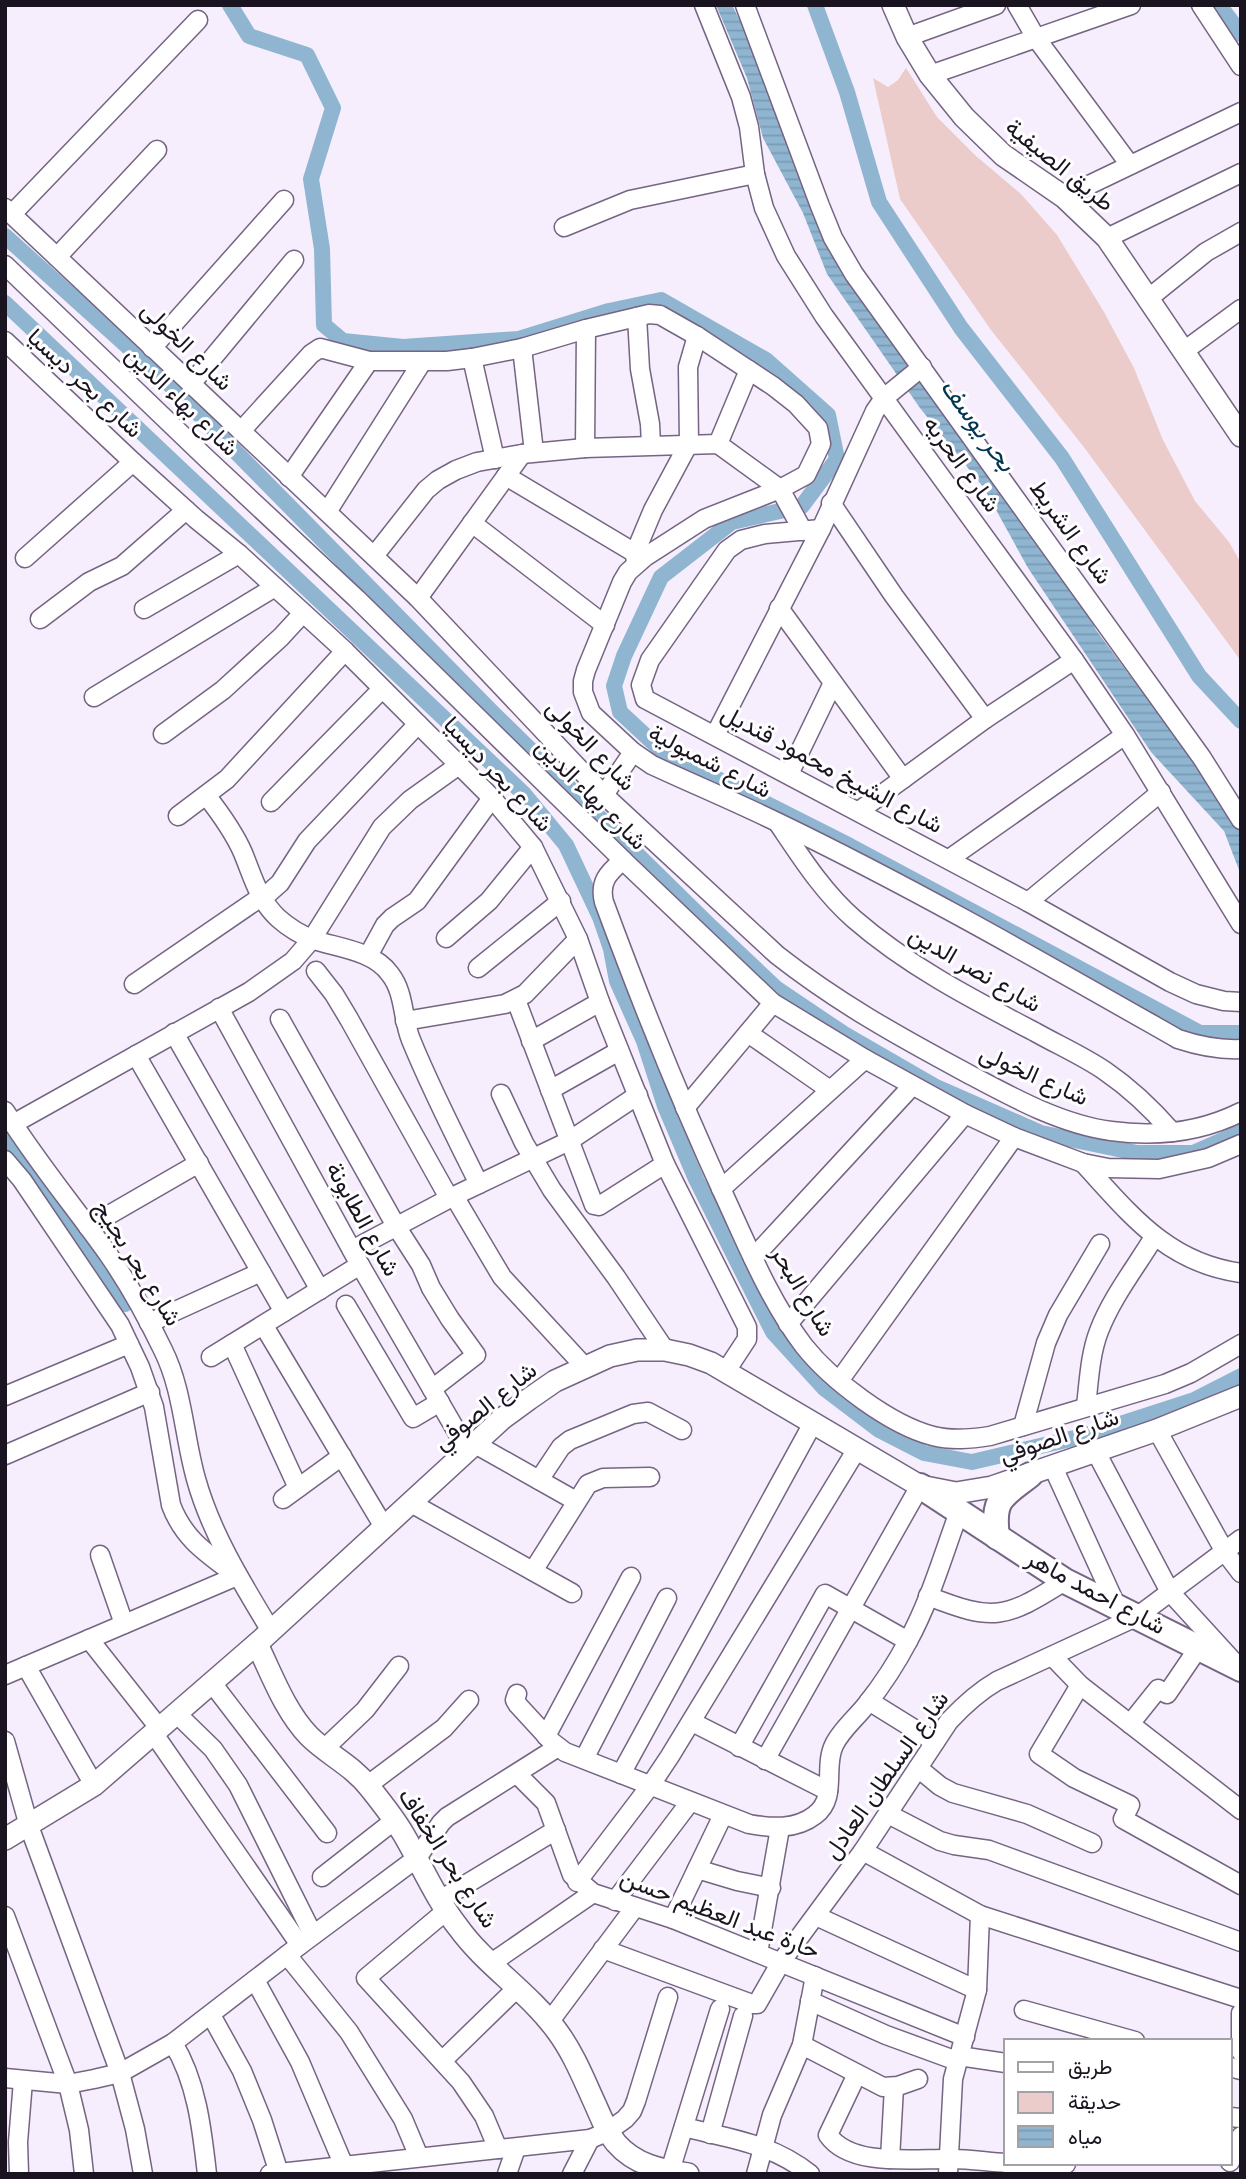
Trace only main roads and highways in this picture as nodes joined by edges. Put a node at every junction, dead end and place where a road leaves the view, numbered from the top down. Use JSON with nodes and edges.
{"nodes":[{"id":1,"x":1042,"y":1471,"type":"road end"},
{"id":2,"x":920,"y":1486,"type":"road end"},
{"id":3,"x":997,"y":1537,"type":"junction"},
{"id":4,"x":1240,"y":1668,"type":"edge"}],
"edges":[{"from":1,"to":3,"type":"main road"},
{"from":2,"to":3,"type":"main road","name":"شارع احمد ماهر"},
{"from":3,"to":4,"type":"main road","name":"شارع احمد ماهر"}]}
